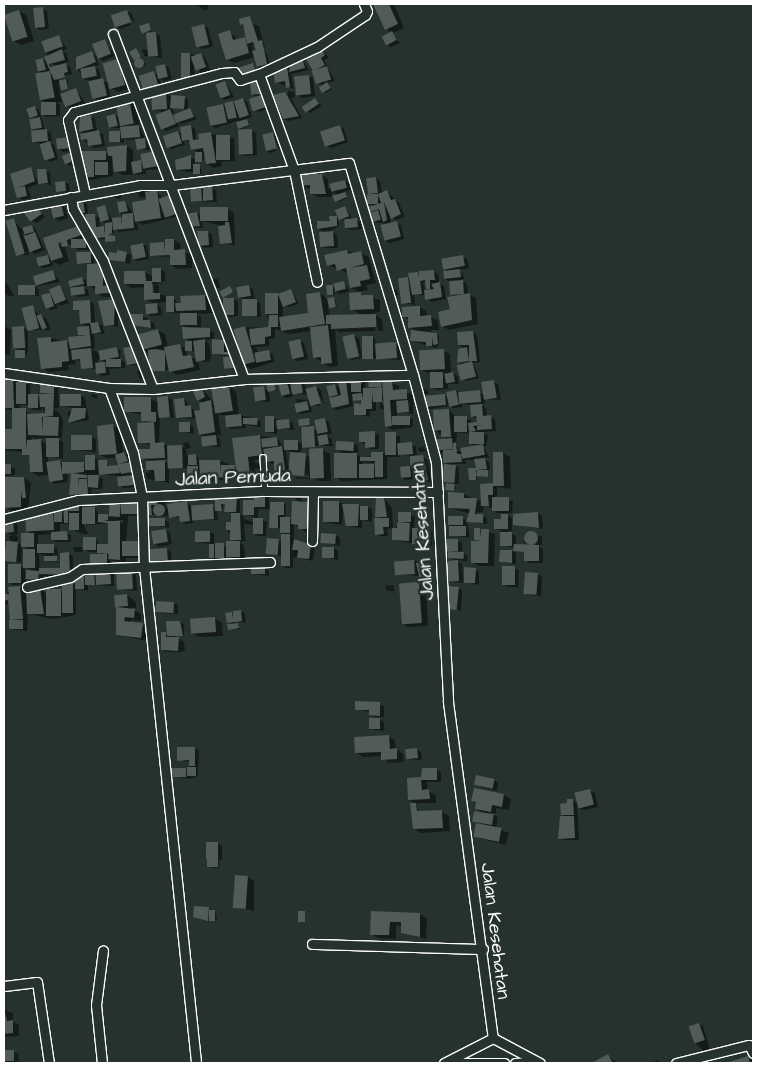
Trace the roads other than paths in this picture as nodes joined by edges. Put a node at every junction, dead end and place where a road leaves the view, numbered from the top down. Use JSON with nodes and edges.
{"nodes":[{"id":1,"x":364,"y":4,"type":"edge"},
{"id":2,"x":113,"y":34,"type":"dead end"},
{"id":3,"x":259,"y":74,"type":"junction"},
{"id":4,"x":137,"y":96,"type":"junction"},
{"id":5,"x":294,"y":170,"type":"junction"},
{"id":6,"x":172,"y":185,"type":"junction"},
{"id":7,"x":85,"y":194,"type":"junction"},
{"id":8,"x":71,"y":197,"type":"junction"},
{"id":9,"x":4,"y":210,"type":"edge"},
{"id":10,"x":317,"y":282,"type":"dead end"},
{"id":11,"x":4,"y":373,"type":"edge"},
{"id":12,"x":413,"y":375,"type":"junction"},
{"id":13,"x":244,"y":379,"type":"junction"},
{"id":14,"x":109,"y":388,"type":"junction"},
{"id":15,"x":153,"y":389,"type":"junction"},
{"id":16,"x":263,"y":457,"type":"dead end"},
{"id":17,"x":265,"y":491,"type":"junction"},
{"id":18,"x":438,"y":492,"type":"junction"},
{"id":19,"x":313,"y":493,"type":"junction"},
{"id":20,"x":142,"y":497,"type":"junction"},
{"id":21,"x":4,"y":519,"type":"edge"},
{"id":22,"x":312,"y":541,"type":"dead end"},
{"id":23,"x":270,"y":562,"type":"dead end"},
{"id":24,"x":144,"y":567,"type":"junction"},
{"id":25,"x":28,"y":587,"type":"dead end"},
{"id":26,"x":312,"y":944,"type":"dead end"},
{"id":27,"x":103,"y":950,"type":"dead end"},
{"id":28,"x":483,"y":950,"type":"junction"},
{"id":29,"x":4,"y":986,"type":"edge"},
{"id":30,"x":493,"y":1038,"type":"junction"},
{"id":31,"x":753,"y":1053,"type":"edge"},
{"id":32,"x":708,"y":1059,"type":"edge"},
{"id":33,"x":49,"y":1063,"type":"edge"},
{"id":34,"x":102,"y":1063,"type":"edge"},
{"id":35,"x":196,"y":1063,"type":"edge"},
{"id":36,"x":444,"y":1063,"type":"edge"},
{"id":37,"x":454,"y":1063,"type":"edge"},
{"id":38,"x":504,"y":1063,"type":"edge"},
{"id":39,"x":515,"y":1063,"type":"edge"},
{"id":40,"x":539,"y":1063,"type":"edge"},
{"id":41,"x":676,"y":1063,"type":"edge"}],
"edges":[{"from":1,"to":3,"type":"street"},
{"from":2,"to":4,"type":"street"},
{"from":3,"to":4,"type":"street"},
{"from":3,"to":5,"type":"street"},
{"from":4,"to":6,"type":"street"},
{"from":4,"to":7,"type":"street"},
{"from":5,"to":6,"type":"street"},
{"from":5,"to":10,"type":"street"},
{"from":5,"to":12,"type":"street","name":"Jalan Kesehatan"},
{"from":6,"to":7,"type":"street"},
{"from":6,"to":13,"type":"street"},
{"from":7,"to":8,"type":"street"},
{"from":8,"to":9,"type":"street"},
{"from":8,"to":15,"type":"street"},
{"from":11,"to":14,"type":"street"},
{"from":12,"to":13,"type":"street"},
{"from":12,"to":18,"type":"street","name":"Jalan Kesehatan"},
{"from":13,"to":15,"type":"street"},
{"from":14,"to":15,"type":"street"},
{"from":14,"to":20,"type":"street"},
{"from":16,"to":17,"type":"lane"},
{"from":17,"to":19,"type":"street","name":"Jalan Pemuda"},
{"from":17,"to":20,"type":"street","name":"Jalan Pemuda"},
{"from":18,"to":19,"type":"street","name":"Jalan Pemuda"},
{"from":18,"to":28,"type":"street","name":"Jalan Kesehatan"},
{"from":19,"to":22,"type":"street"},
{"from":20,"to":21,"type":"street","name":"Jalan Pemuda"},
{"from":20,"to":24,"type":"street"},
{"from":23,"to":24,"type":"street"},
{"from":24,"to":25,"type":"street"},
{"from":24,"to":35,"type":"street"},
{"from":26,"to":28,"type":"street"},
{"from":27,"to":34,"type":"street"},
{"from":28,"to":30,"type":"street","name":"Jalan Kesehatan"},
{"from":29,"to":33,"type":"street"},
{"from":30,"to":36,"type":"street"},
{"from":30,"to":40,"type":"street"},
{"from":31,"to":32,"type":"street"},
{"from":32,"to":41,"type":"street"},
{"from":37,"to":38,"type":"street"},
{"from":39,"to":40,"type":"street"}]}
